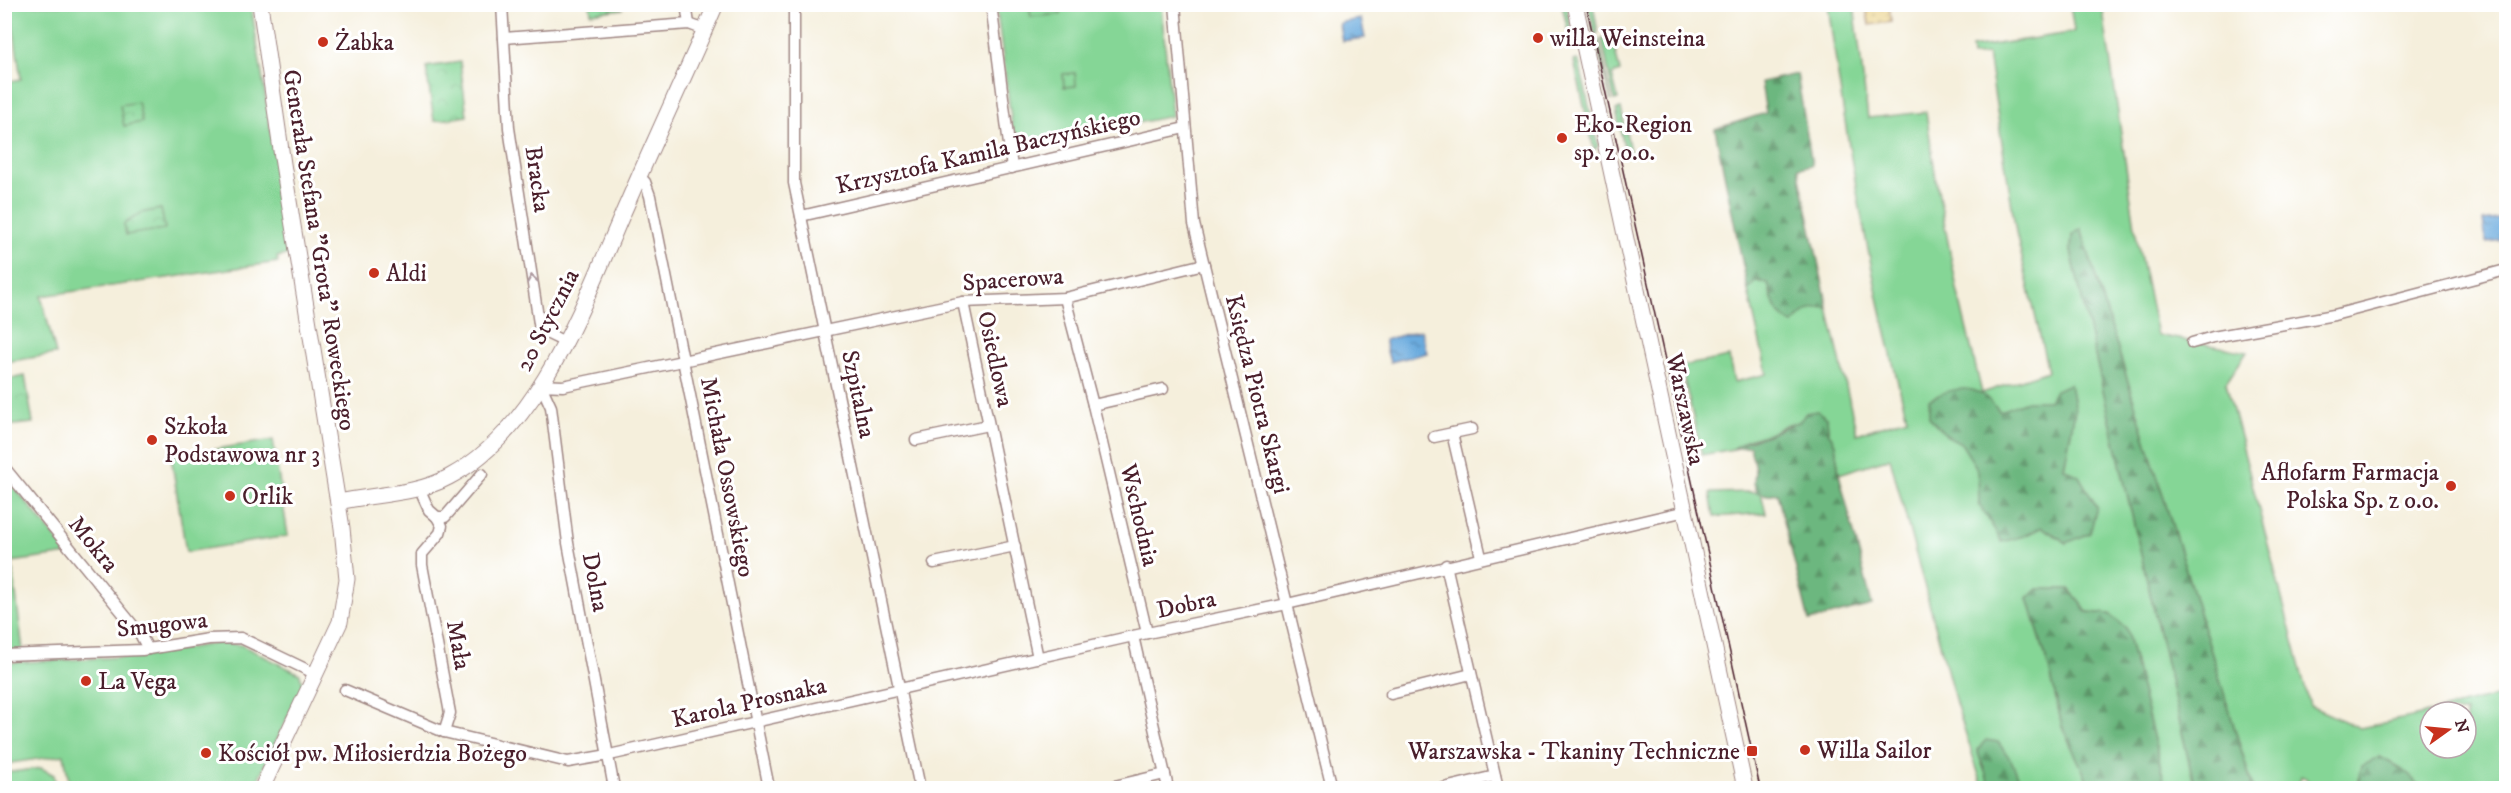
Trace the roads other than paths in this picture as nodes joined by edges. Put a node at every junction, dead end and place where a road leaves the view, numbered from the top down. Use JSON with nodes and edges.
{"nodes":[{"id":1,"x":260,"y":4,"type":"edge"},
{"id":2,"x":502,"y":4,"type":"edge"},
{"id":3,"x":686,"y":4,"type":"edge"},
{"id":4,"x":716,"y":4,"type":"edge"},
{"id":5,"x":794,"y":4,"type":"edge"},
{"id":6,"x":991,"y":4,"type":"edge"},
{"id":7,"x":1175,"y":4,"type":"edge"},
{"id":8,"x":1575,"y":4,"type":"edge"},
{"id":9,"x":1582,"y":4,"type":"edge"},
{"id":10,"x":689,"y":24,"type":"junction"},
{"id":11,"x":705,"y":30,"type":"junction"},
{"id":12,"x":504,"y":38,"type":"junction"},
{"id":13,"x":1582,"y":40,"type":"junction"},
{"id":14,"x":1185,"y":128,"type":"junction"},
{"id":15,"x":1012,"y":168,"type":"junction"},
{"id":16,"x":639,"y":176,"type":"junction"},
{"id":17,"x":801,"y":216,"type":"junction"},
{"id":18,"x":1204,"y":264,"type":"junction"},
{"id":19,"x":2506,"y":270,"type":"edge"},
{"id":20,"x":1065,"y":298,"type":"junction"},
{"id":21,"x":963,"y":302,"type":"junction"},
{"id":22,"x":825,"y":330,"type":"junction"},
{"id":23,"x":565,"y":342,"type":"junction"},
{"id":24,"x":2192,"y":343,"type":"dead end"},
{"id":25,"x":683,"y":360,"type":"junction"},
{"id":26,"x":541,"y":385,"type":"junction"},
{"id":27,"x":1163,"y":389,"type":"dead end"},
{"id":28,"x":1093,"y":405,"type":"junction"},
{"id":29,"x":988,"y":425,"type":"junction"},
{"id":30,"x":1472,"y":429,"type":"dead end"},
{"id":31,"x":1452,"y":433,"type":"junction"},
{"id":32,"x":1434,"y":437,"type":"dead end"},
{"id":33,"x":916,"y":440,"type":"dead end"},
{"id":34,"x":4,"y":467,"type":"edge"},
{"id":35,"x":482,"y":474,"type":"dead end"},
{"id":36,"x":419,"y":488,"type":"junction"},
{"id":37,"x":338,"y":501,"type":"junction"},
{"id":38,"x":1686,"y":511,"type":"junction"},
{"id":39,"x":437,"y":517,"type":"junction"},
{"id":40,"x":1015,"y":546,"type":"junction"},
{"id":41,"x":1481,"y":557,"type":"junction"},
{"id":42,"x":934,"y":563,"type":"dead end"},
{"id":43,"x":1446,"y":566,"type":"junction"},
{"id":44,"x":1287,"y":604,"type":"junction"},
{"id":45,"x":1147,"y":633,"type":"junction"},
{"id":46,"x":1133,"y":636,"type":"junction"},
{"id":47,"x":148,"y":649,"type":"junction"},
{"id":48,"x":4,"y":655,"type":"edge"},
{"id":49,"x":1038,"y":658,"type":"junction"},
{"id":50,"x":316,"y":674,"type":"junction"},
{"id":51,"x":1472,"y":674,"type":"junction"},
{"id":52,"x":900,"y":689,"type":"junction"},
{"id":53,"x":345,"y":690,"type":"dead end"},
{"id":54,"x":1391,"y":694,"type":"dead end"},
{"id":55,"x":756,"y":722,"type":"junction"},
{"id":56,"x":444,"y":732,"type":"junction"},
{"id":57,"x":607,"y":756,"type":"junction"},
{"id":58,"x":1165,"y":774,"type":"junction"},
{"id":59,"x":1495,"y":776,"type":"junction"},
{"id":60,"x":262,"y":789,"type":"edge"},
{"id":61,"x":614,"y":789,"type":"edge"},
{"id":62,"x":769,"y":789,"type":"edge"},
{"id":63,"x":920,"y":789,"type":"edge"},
{"id":64,"x":1106,"y":789,"type":"edge"},
{"id":65,"x":1168,"y":789,"type":"edge"},
{"id":66,"x":1332,"y":789,"type":"edge"},
{"id":67,"x":1444,"y":789,"type":"edge"},
{"id":68,"x":1498,"y":789,"type":"edge"},
{"id":69,"x":1745,"y":789,"type":"edge"}],
"edges":[{"from":1,"to":37,"type":"street","name":"Generała Stefana \"Grota\" Roweckiego"},
{"from":2,"to":12,"type":"street","name":"Bracka"},
{"from":3,"to":10,"type":"street"},
{"from":4,"to":11,"type":"street","name":"20 Stycznia"},
{"from":5,"to":17,"type":"street","name":"Szpitalna"},
{"from":6,"to":15,"type":"street"},
{"from":7,"to":14,"type":"street","name":"Księdza Piotra Skargi"},
{"from":8,"to":13,"type":"street","name":"Warszawska"},
{"from":9,"to":13,"type":"street","name":"Warszawska"},
{"from":10,"to":11,"type":"street"},
{"from":10,"to":12,"type":"street"},
{"from":11,"to":16,"type":"street","name":"20 Stycznia"},
{"from":23,"to":12,"type":"street","name":"Bracka","one_way":true},
{"from":13,"to":38,"type":"street","name":"Warszawska"},
{"from":14,"to":15,"type":"street","name":"Krzysztofa Kamila Baczyńskiego"},
{"from":14,"to":18,"type":"street","name":"Księdza Piotra Skargi"},
{"from":15,"to":17,"type":"street","name":"Krzysztofa Kamila Baczyńskiego"},
{"from":16,"to":23,"type":"street","name":"20 Stycznia"},
{"from":16,"to":25,"type":"street","name":"Michała Ossowskiego"},
{"from":17,"to":22,"type":"street","name":"Szpitalna"},
{"from":18,"to":20,"type":"street","name":"Spacerowa"},
{"from":18,"to":44,"type":"street","name":"Księdza Piotra Skargi"},
{"from":19,"to":24,"type":"street"},
{"from":20,"to":21,"type":"street","name":"Spacerowa"},
{"from":20,"to":28,"type":"street","name":"Wschodnia"},
{"from":21,"to":22,"type":"street","name":"Spacerowa"},
{"from":21,"to":29,"type":"street","name":"Osiedlowa"},
{"from":22,"to":25,"type":"street","name":"Spacerowa"},
{"from":22,"to":52,"type":"street","name":"Szpitalna"},
{"from":23,"to":26,"type":"street","name":"20 Stycznia"},
{"from":25,"to":26,"type":"street","name":"Spacerowa"},
{"from":25,"to":55,"type":"street","name":"Michała Ossowskiego"},
{"from":26,"to":36,"type":"street","name":"20 Stycznia"},
{"from":26,"to":57,"type":"street","name":"Dolna"},
{"from":27,"to":28,"type":"street"},
{"from":28,"to":45,"type":"street","name":"Wschodnia"},
{"from":29,"to":33,"type":"street","name":"Osiedlowa"},
{"from":29,"to":40,"type":"street","name":"Osiedlowa"},
{"from":30,"to":31,"type":"street"},
{"from":31,"to":32,"type":"street"},
{"from":31,"to":41,"type":"street"},
{"from":34,"to":47,"type":"street","name":"Mokra"},
{"from":35,"to":39,"type":"street"},
{"from":36,"to":37,"type":"street","name":"20 Stycznia"},
{"from":36,"to":39,"type":"street"},
{"from":37,"to":50,"type":"street"},
{"from":38,"to":41,"type":"street","name":"Dobra"},
{"from":38,"to":69,"type":"street","name":"Warszawska"},
{"from":39,"to":56,"type":"street","name":"Mała"},
{"from":40,"to":42,"type":"street"},
{"from":40,"to":49,"type":"street","name":"Osiedlowa"},
{"from":41,"to":43,"type":"street","name":"Dobra"},
{"from":43,"to":44,"type":"street","name":"Dobra"},
{"from":43,"to":51,"type":"street"},
{"from":44,"to":45,"type":"street","name":"Dobra"},
{"from":44,"to":66,"type":"street","name":"Księdza Piotra Skargi"},
{"from":45,"to":46,"type":"street","name":"Dobra"},
{"from":46,"to":49,"type":"street","name":"Dobra"},
{"from":46,"to":58,"type":"street"},
{"from":47,"to":48,"type":"street","name":"Smugowa"},
{"from":47,"to":50,"type":"street","name":"Smugowa"},
{"from":49,"to":52,"type":"street","name":"Dobra"},
{"from":50,"to":60,"type":"street"},
{"from":51,"to":54,"type":"street"},
{"from":51,"to":59,"type":"street"},
{"from":52,"to":55,"type":"street","name":"Karola Prosnaka"},
{"from":52,"to":63,"type":"street","name":"Szpitalna"},
{"from":53,"to":56,"type":"street"},
{"from":55,"to":57,"type":"street","name":"Karola Prosnaka"},
{"from":55,"to":62,"type":"street","name":"Michała Ossowskiego"},
{"from":56,"to":57,"type":"street"},
{"from":57,"to":61,"type":"street","name":"Dolna"},
{"from":58,"to":64,"type":"street"},
{"from":58,"to":65,"type":"street"},
{"from":59,"to":67,"type":"street"},
{"from":59,"to":68,"type":"street"}]}
